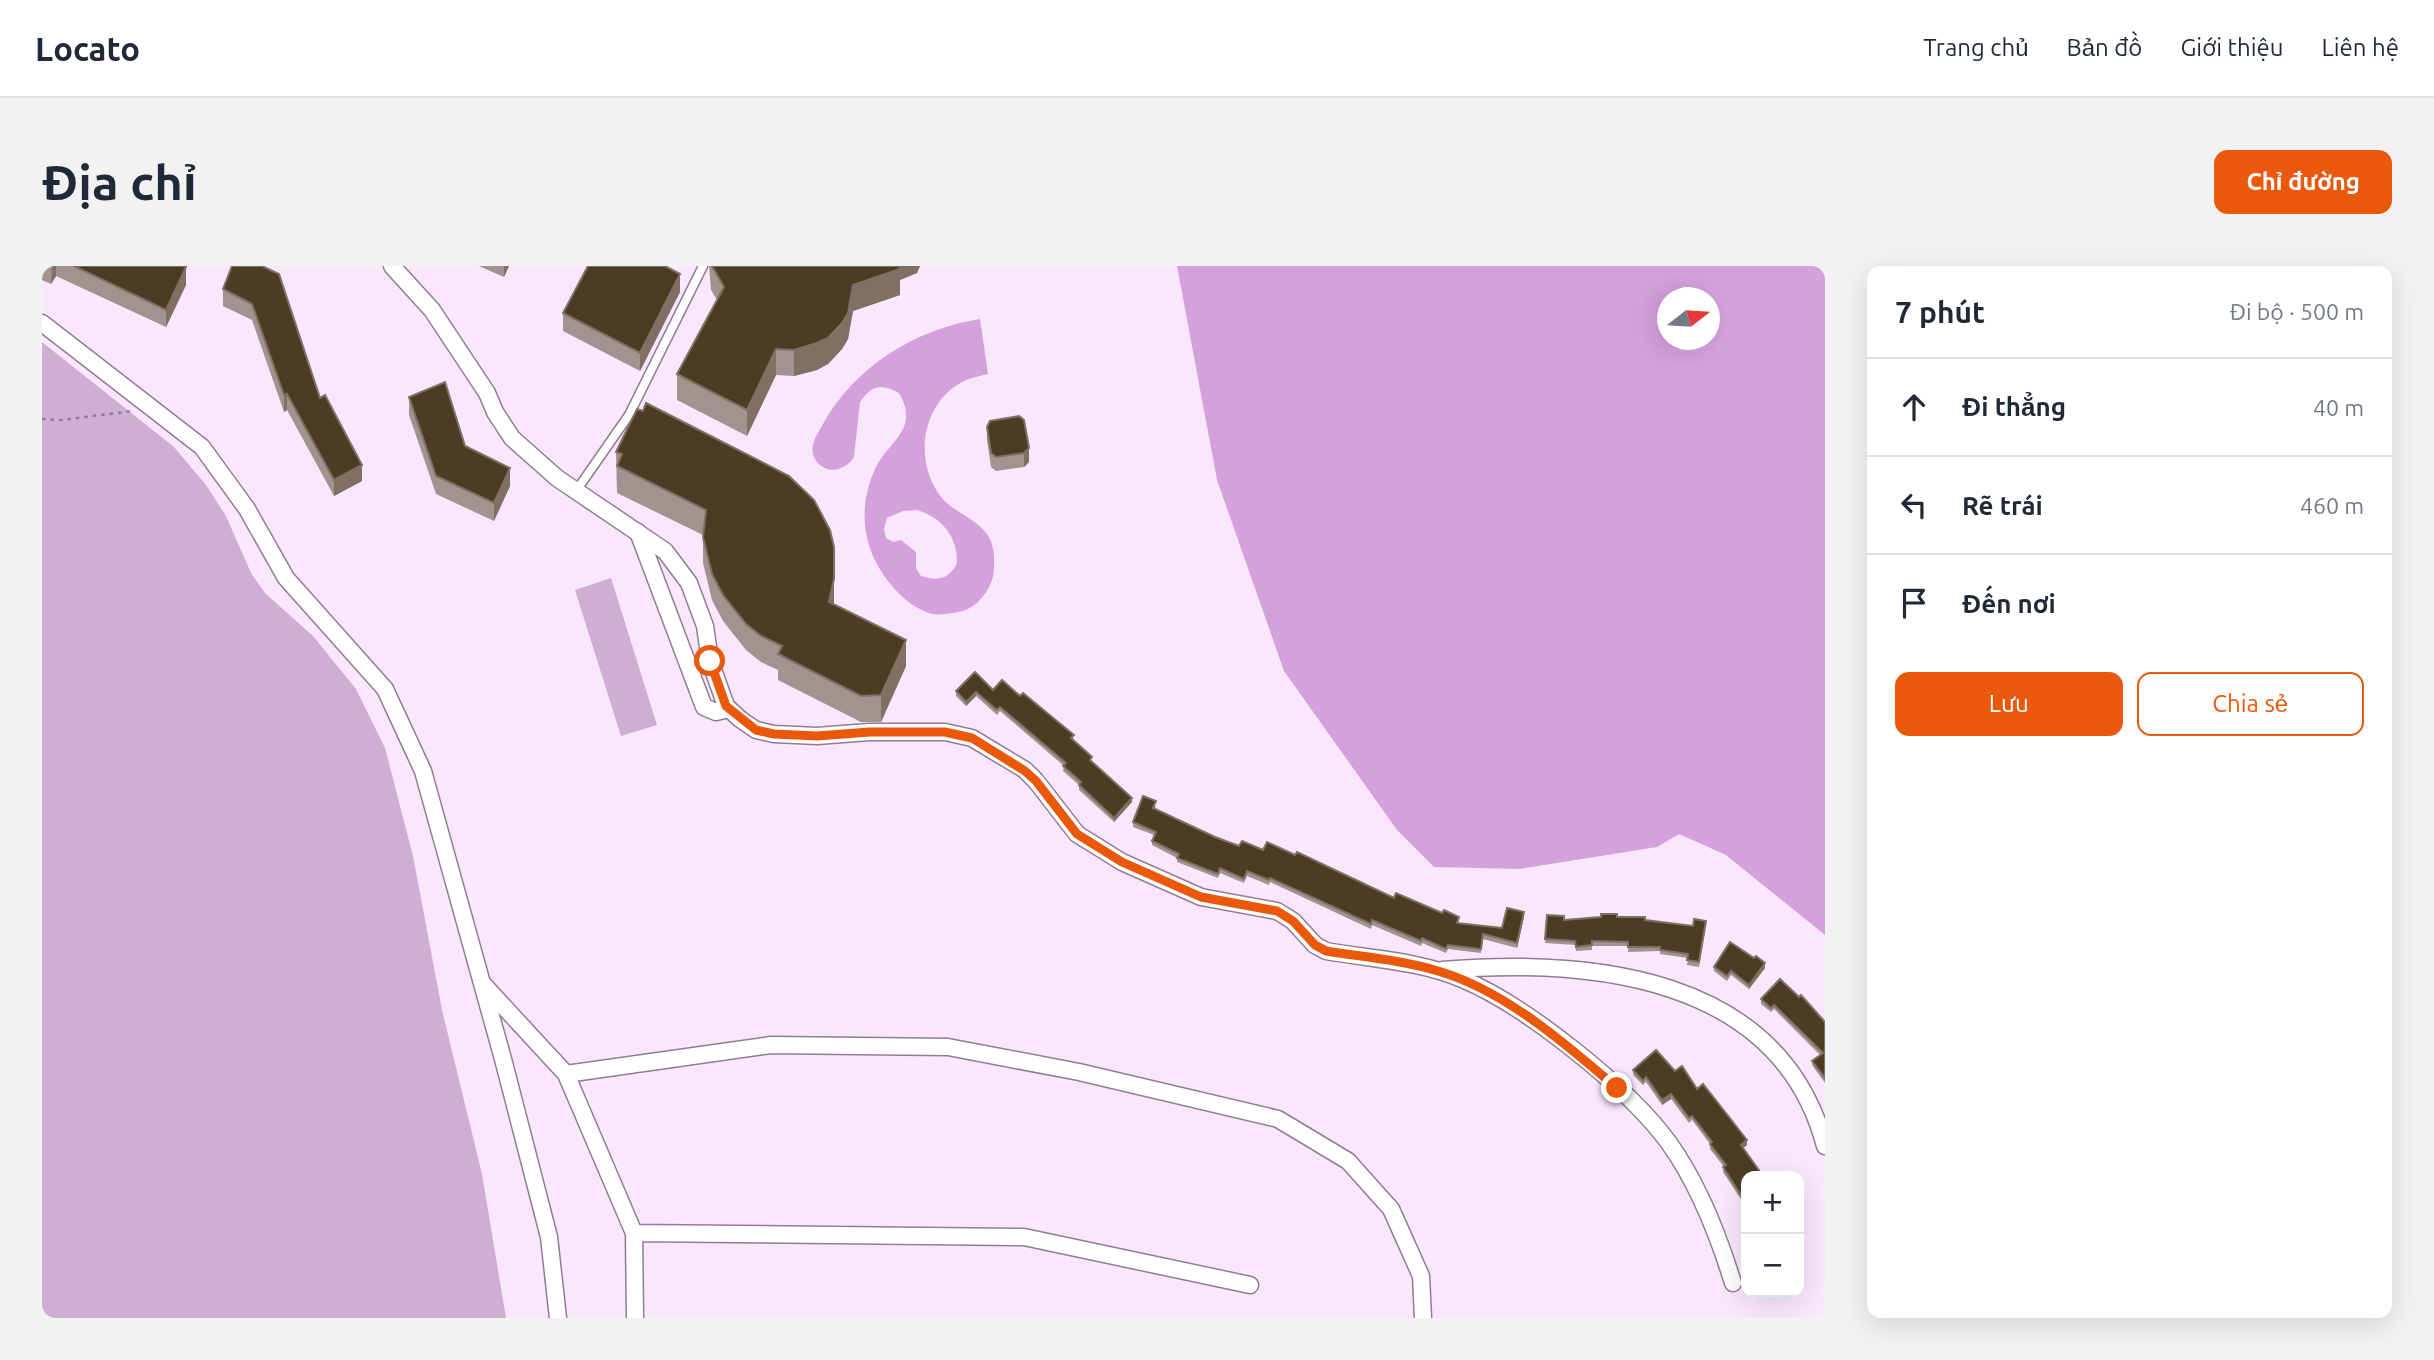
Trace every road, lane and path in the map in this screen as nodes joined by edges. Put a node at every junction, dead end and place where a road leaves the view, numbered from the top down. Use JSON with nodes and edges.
{"nodes":[{"id":1,"x":392,"y":266,"type":"edge"},
{"id":2,"x":703,"y":266,"type":"edge"},
{"id":3,"x":42,"y":323,"type":"edge"},
{"id":4,"x":153,"y":409,"type":"junction"},
{"id":5,"x":42,"y":419,"type":"edge"},
{"id":6,"x":576,"y":491,"type":"junction"},
{"id":7,"x":638,"y":532,"type":"junction"},
{"id":8,"x":729,"y":709,"type":"junction"},
{"id":9,"x":1436,"y":970,"type":"junction"},
{"id":10,"x":481,"y":981,"type":"junction"},
{"id":11,"x":566,"y":1074,"type":"junction"},
{"id":12,"x":1825,"y":1146,"type":"edge"},
{"id":13,"x":634,"y":1233,"type":"junction"},
{"id":14,"x":1733,"y":1283,"type":"dead end"},
{"id":15,"x":1250,"y":1285,"type":"dead end"},
{"id":16,"x":558,"y":1318,"type":"edge"},
{"id":17,"x":635,"y":1318,"type":"edge"},
{"id":18,"x":1423,"y":1318,"type":"edge"}],
"edges":[{"from":1,"to":6,"type":"street"},
{"from":2,"to":6,"type":"lane"},
{"from":3,"to":4,"type":"street"},
{"from":4,"to":5,"type":"path"},
{"from":4,"to":10,"type":"street"},
{"from":6,"to":7,"type":"street"},
{"from":7,"to":8,"type":"street"},
{"from":7,"to":8,"type":"street"},
{"from":8,"to":9,"type":"street"},
{"from":9,"to":12,"type":"street"},
{"from":9,"to":14,"type":"street"},
{"from":10,"to":11,"type":"street"},
{"from":10,"to":16,"type":"street"},
{"from":11,"to":13,"type":"street"},
{"from":11,"to":18,"type":"street"},
{"from":13,"to":15,"type":"street"},
{"from":13,"to":17,"type":"street"}]}
